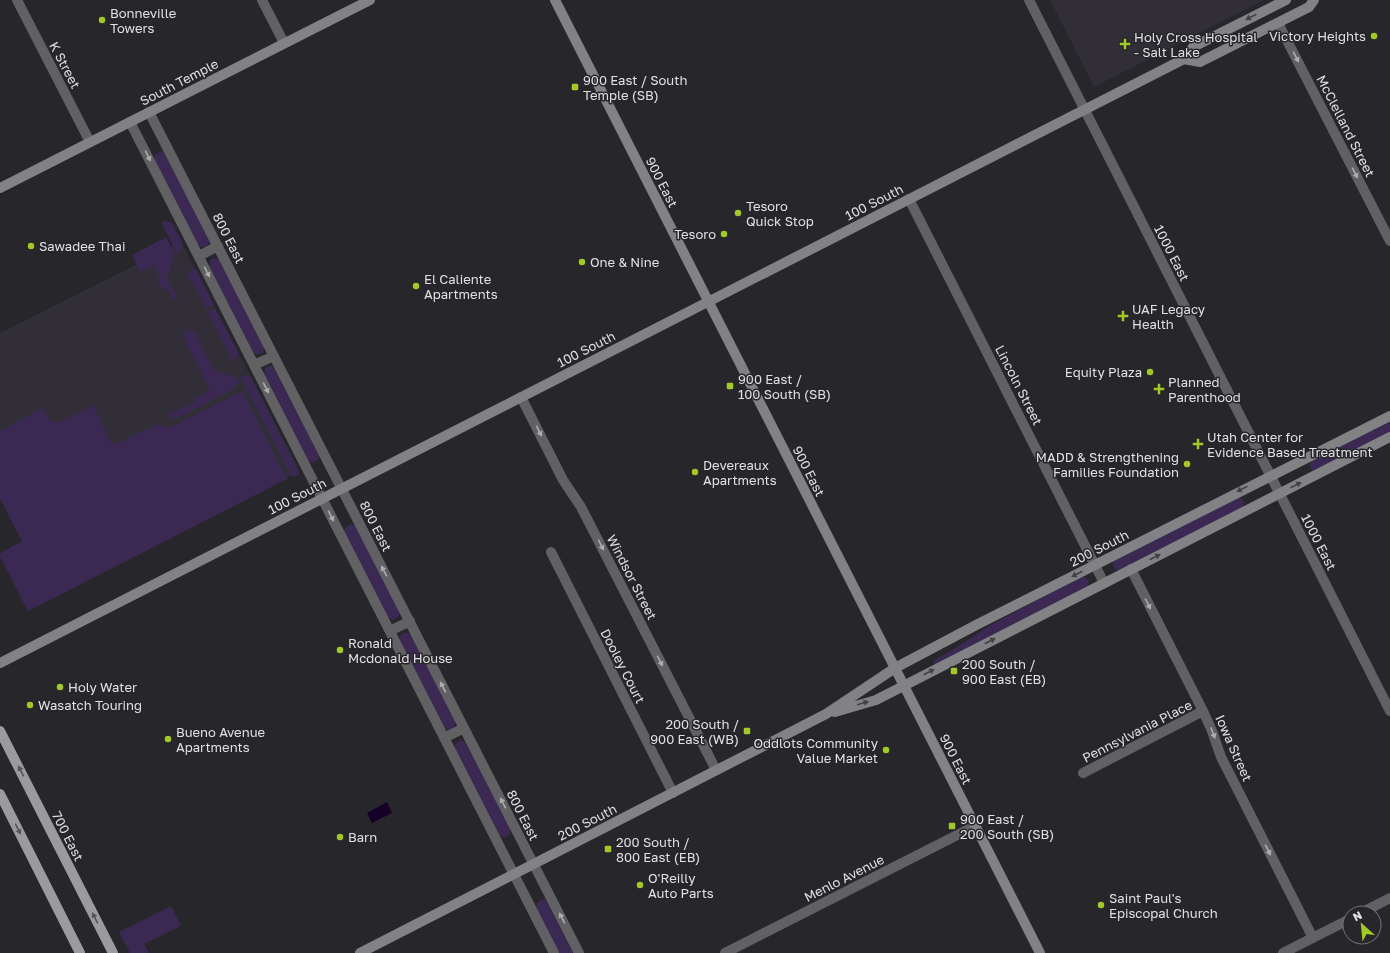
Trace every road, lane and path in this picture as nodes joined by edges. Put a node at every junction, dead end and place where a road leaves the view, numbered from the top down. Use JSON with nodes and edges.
{"nodes":[{"id":1,"x":17,"y":0,"type":"edge"},
{"id":2,"x":262,"y":0,"type":"edge"},
{"id":3,"x":370,"y":0,"type":"edge"},
{"id":4,"x":555,"y":0,"type":"edge"},
{"id":5,"x":1029,"y":0,"type":"edge"},
{"id":6,"x":1286,"y":0,"type":"edge"},
{"id":7,"x":1314,"y":0,"type":"edge"},
{"id":8,"x":1278,"y":23,"type":"junction"},
{"id":9,"x":284,"y":44,"type":"junction"},
{"id":10,"x":1184,"y":59,"type":"junction"},
{"id":11,"x":1084,"y":110,"type":"junction"},
{"id":12,"x":149,"y":112,"type":"junction"},
{"id":13,"x":130,"y":122,"type":"junction"},
{"id":14,"x":90,"y":142,"type":"junction"},
{"id":15,"x":0,"y":188,"type":"edge"},
{"id":16,"x":910,"y":199,"type":"junction"},
{"id":17,"x":1390,"y":241,"type":"edge"},
{"id":18,"x":218,"y":246,"type":"junction"},
{"id":19,"x":198,"y":256,"type":"junction"},
{"id":20,"x":708,"y":301,"type":"junction"},
{"id":21,"x":274,"y":356,"type":"junction"},
{"id":22,"x":254,"y":365,"type":"junction"},
{"id":23,"x":521,"y":397,"type":"junction"},
{"id":24,"x":1390,"y":416,"type":"edge"},
{"id":25,"x":1390,"y":437,"type":"edge"},
{"id":26,"x":1270,"y":476,"type":"junction"},
{"id":27,"x":342,"y":488,"type":"junction"},
{"id":28,"x":1279,"y":493,"type":"junction"},
{"id":29,"x":322,"y":498,"type":"junction"},
{"id":30,"x":551,"y":552,"type":"dead end"},
{"id":31,"x":1095,"y":564,"type":"junction"},
{"id":32,"x":1130,"y":569,"type":"junction"},
{"id":33,"x":1104,"y":583,"type":"junction"},
{"id":34,"x":410,"y":621,"type":"junction"},
{"id":35,"x":390,"y":631,"type":"junction"},
{"id":36,"x":0,"y":663,"type":"edge"},
{"id":37,"x":895,"y":668,"type":"junction"},
{"id":38,"x":904,"y":686,"type":"junction"},
{"id":39,"x":1203,"y":711,"type":"junction"},
{"id":40,"x":1390,"y":711,"type":"edge"},
{"id":41,"x":826,"y":714,"type":"junction"},
{"id":42,"x":464,"y":728,"type":"junction"},
{"id":43,"x":0,"y":731,"type":"edge"},
{"id":44,"x":444,"y":738,"type":"junction"},
{"id":45,"x":716,"y":770,"type":"junction"},
{"id":46,"x":1083,"y":774,"type":"dead end"},
{"id":47,"x":673,"y":793,"type":"junction"},
{"id":48,"x":0,"y":794,"type":"edge"},
{"id":49,"x":975,"y":826,"type":"junction"},
{"id":50,"x":534,"y":864,"type":"junction"},
{"id":51,"x":514,"y":874,"type":"junction"},
{"id":52,"x":1390,"y":898,"type":"edge"},
{"id":53,"x":1376,"y":905,"type":"edge"},
{"id":54,"x":1342,"y":923,"type":"edge"},
{"id":55,"x":1313,"y":938,"type":"junction"},
{"id":56,"x":80,"y":953,"type":"edge"},
{"id":57,"x":113,"y":953,"type":"edge"},
{"id":58,"x":360,"y":953,"type":"edge"},
{"id":59,"x":554,"y":953,"type":"edge"},
{"id":60,"x":580,"y":953,"type":"edge"},
{"id":61,"x":725,"y":953,"type":"edge"},
{"id":62,"x":1040,"y":953,"type":"edge"},
{"id":63,"x":1283,"y":953,"type":"edge"}],
"edges":[{"from":1,"to":14,"type":"street","name":"K Street"},
{"from":2,"to":9,"type":"street"},
{"from":3,"to":9,"type":"street","name":"South Temple"},
{"from":4,"to":20,"type":"street","name":"900 East"},
{"from":5,"to":11,"type":"street","name":"1000 East"},
{"from":6,"to":10,"type":"street","name":"100 South","one_way":true},
{"from":7,"to":8,"type":"street"},
{"from":8,"to":10,"type":"street"},
{"from":8,"to":17,"type":"street","name":"McClelland Street","one_way":true},
{"from":9,"to":12,"type":"street","name":"South Temple"},
{"from":10,"to":11,"type":"street","name":"100 South"},
{"from":11,"to":16,"type":"street","name":"100 South"},
{"from":11,"to":26,"type":"street","name":"1000 East"},
{"from":12,"to":13,"type":"street","name":"South Temple"},
{"from":12,"to":18,"type":"street","name":"800 East"},
{"from":13,"to":14,"type":"street","name":"South Temple"},
{"from":13,"to":19,"type":"street","one_way":true},
{"from":14,"to":15,"type":"street","name":"South Temple"},
{"from":16,"to":20,"type":"street","name":"100 South"},
{"from":16,"to":31,"type":"street","name":"Lincoln Street"},
{"from":18,"to":19,"type":"street"},
{"from":18,"to":21,"type":"street","name":"800 East"},
{"from":19,"to":22,"type":"street","one_way":true},
{"from":20,"to":23,"type":"street","name":"100 South"},
{"from":20,"to":37,"type":"street","name":"900 East"},
{"from":21,"to":22,"type":"street"},
{"from":21,"to":27,"type":"street","name":"800 East"},
{"from":22,"to":29,"type":"street","one_way":true},
{"from":23,"to":27,"type":"street","name":"100 South"},
{"from":23,"to":45,"type":"street","name":"Windsor Street","one_way":true},
{"from":24,"to":26,"type":"street","name":"200 South"},
{"from":28,"to":25,"type":"street","name":"200 South","one_way":true},
{"from":26,"to":28,"type":"street","name":"1000 East"},
{"from":26,"to":31,"type":"street","name":"200 South","one_way":true},
{"from":27,"to":29,"type":"street","name":"100 South"},
{"from":34,"to":27,"type":"street","name":"800 East","one_way":true},
{"from":32,"to":28,"type":"street","name":"200 South","one_way":true},
{"from":28,"to":40,"type":"street","name":"1000 East"},
{"from":29,"to":35,"type":"street","one_way":true},
{"from":29,"to":36,"type":"street","name":"100 South"},
{"from":30,"to":47,"type":"street","name":"Dooley Court"},
{"from":31,"to":33,"type":"street","name":"Lincoln Street"},
{"from":31,"to":37,"type":"street","name":"200 South","one_way":true},
{"from":32,"to":33,"type":"street","name":"200 South"},
{"from":32,"to":39,"type":"street","name":"Iowa Street","one_way":true},
{"from":38,"to":33,"type":"street","name":"200 South","one_way":true},
{"from":34,"to":35,"type":"street"},
{"from":42,"to":34,"type":"street","name":"800 East","one_way":true},
{"from":35,"to":44,"type":"street"},
{"from":37,"to":38,"type":"street","name":"900 East"},
{"from":37,"to":41,"type":"street","name":"200 South"},
{"from":41,"to":38,"type":"street","name":"200 South","one_way":true},
{"from":38,"to":49,"type":"street","name":"900 East"},
{"from":39,"to":46,"type":"street","name":"Pennsylvania Place"},
{"from":39,"to":55,"type":"street","name":"Iowa Street","one_way":true},
{"from":41,"to":45,"type":"street","name":"200 South"},
{"from":42,"to":44,"type":"street"},
{"from":50,"to":42,"type":"street","name":"800 East","one_way":true},
{"from":57,"to":43,"type":"main road","name":"700 East","one_way":true},
{"from":44,"to":51,"type":"street"},
{"from":45,"to":47,"type":"street","name":"200 South"},
{"from":47,"to":50,"type":"street","name":"200 South"},
{"from":48,"to":56,"type":"main road","one_way":true},
{"from":49,"to":61,"type":"street","name":"Menlo Avenue"},
{"from":49,"to":62,"type":"street","name":"900 East"},
{"from":50,"to":51,"type":"street","name":"200 South"},
{"from":60,"to":50,"type":"street","name":"800 East","one_way":true},
{"from":51,"to":58,"type":"street","name":"200 South"},
{"from":51,"to":59,"type":"street"},
{"from":52,"to":53,"type":"street"},
{"from":54,"to":55,"type":"street"},
{"from":55,"to":63,"type":"street"}]}
